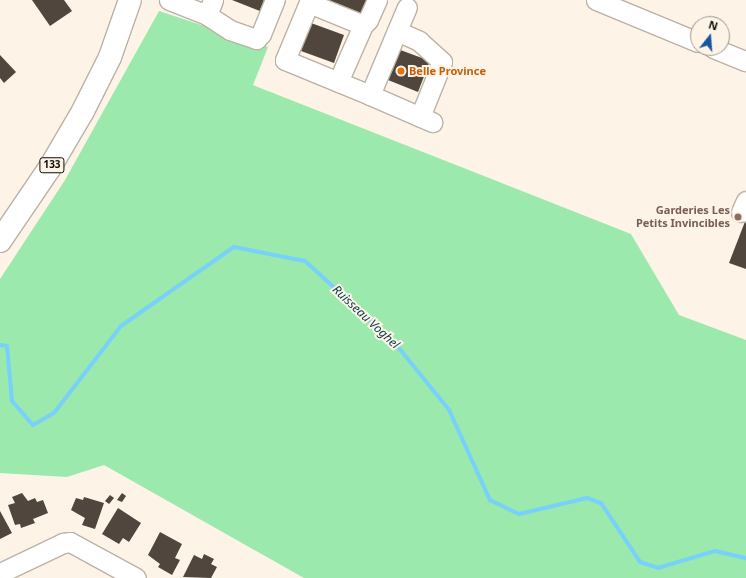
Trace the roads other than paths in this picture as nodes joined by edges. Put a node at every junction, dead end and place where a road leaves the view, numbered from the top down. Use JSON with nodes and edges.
{"nodes":[{"id":1,"x":130,"y":0,"type":"edge"},
{"id":2,"x":140,"y":0,"type":"edge"},
{"id":3,"x":169,"y":0,"type":"edge"},
{"id":4,"x":275,"y":0,"type":"edge"},
{"id":5,"x":377,"y":0,"type":"edge"},
{"id":6,"x":389,"y":0,"type":"edge"},
{"id":7,"x":596,"y":0,"type":"edge"},
{"id":8,"x":310,"y":1,"type":"edge"},
{"id":9,"x":408,"y":4,"type":"edge"},
{"id":10,"x":210,"y":7,"type":"edge"},
{"id":11,"x":341,"y":7,"type":"edge"},
{"id":12,"x":244,"y":22,"type":"dead end"},
{"id":13,"x":363,"y":25,"type":"junction"},
{"id":14,"x":397,"y":31,"type":"junction"},
{"id":15,"x":690,"y":39,"type":"edge"},
{"id":16,"x":115,"y":47,"type":"junction"},
{"id":17,"x":730,"y":55,"type":"edge"},
{"id":18,"x":746,"y":61,"type":"edge"},
{"id":19,"x":338,"y":82,"type":"junction"},
{"id":20,"x":370,"y":95,"type":"junction"},
{"id":21,"x":0,"y":242,"type":"edge"},
{"id":22,"x":0,"y":573,"type":"edge"},
{"id":23,"x":136,"y":578,"type":"edge"}],
"edges":[{"from":1,"to":16,"type":"main road","number":"133"},
{"from":2,"to":16,"type":"main road","number":"133"},
{"from":3,"to":10,"type":"street"},
{"from":4,"to":10,"type":"street"},
{"from":5,"to":13,"type":"street"},
{"from":6,"to":9,"type":"street"},
{"from":7,"to":15,"type":"street"},
{"from":8,"to":11,"type":"street"},
{"from":8,"to":19,"type":"street"},
{"from":9,"to":14,"type":"street"},
{"from":10,"to":12,"type":"street"},
{"from":11,"to":13,"type":"street"},
{"from":13,"to":19,"type":"street"},
{"from":14,"to":20,"type":"street"},
{"from":14,"to":20,"type":"street"},
{"from":16,"to":21,"type":"main road","number":"133"},
{"from":17,"to":18,"type":"street"},
{"from":19,"to":20,"type":"street"},
{"from":22,"to":23,"type":"street"}]}
